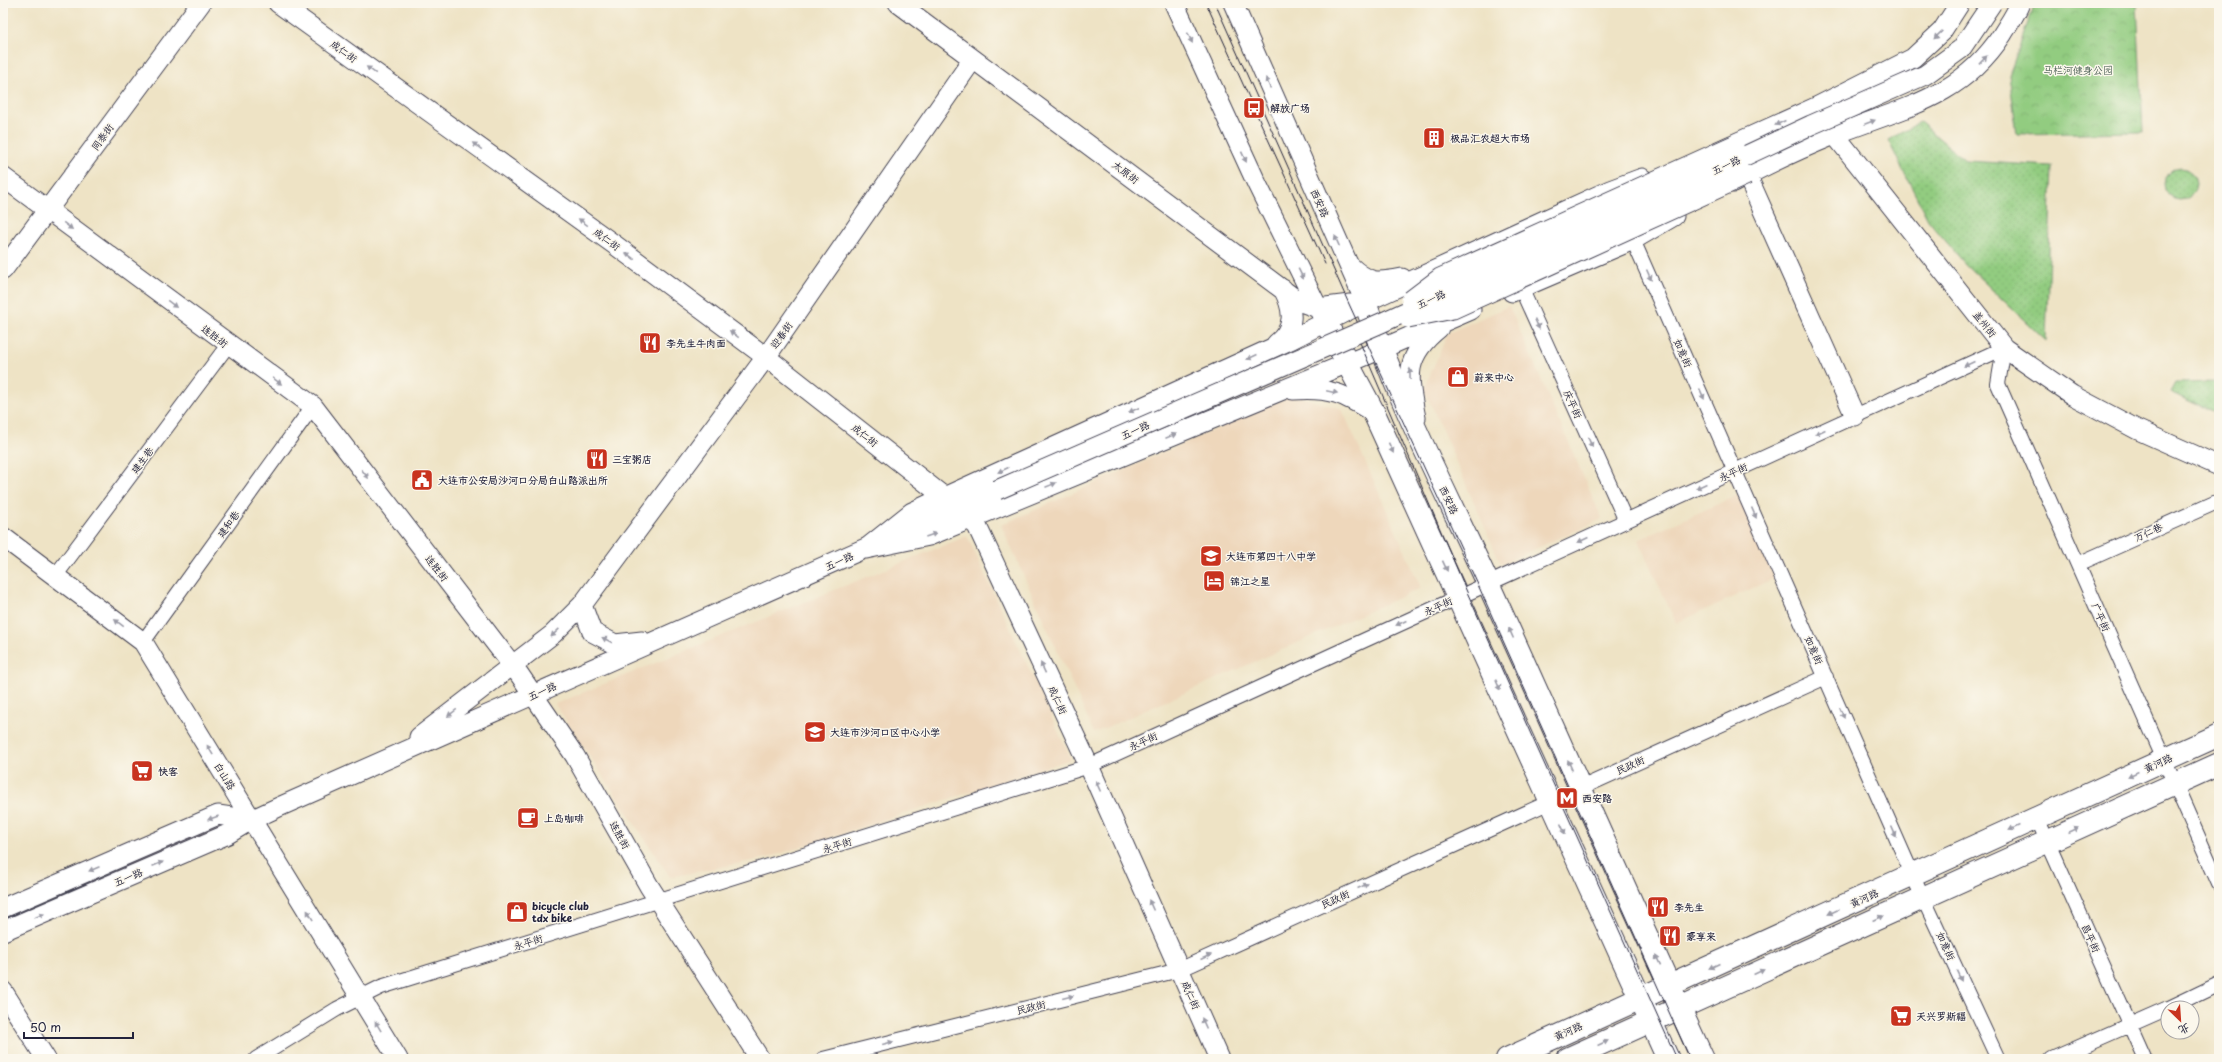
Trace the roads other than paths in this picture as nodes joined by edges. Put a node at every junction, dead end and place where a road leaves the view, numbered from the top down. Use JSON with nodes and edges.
{"nodes":[{"id":1,"x":201,"y":3,"type":"edge"},
{"id":2,"x":278,"y":3,"type":"edge"},
{"id":3,"x":898,"y":3,"type":"edge"},
{"id":4,"x":1174,"y":3,"type":"edge"},
{"id":5,"x":1233,"y":3,"type":"edge"},
{"id":6,"x":1960,"y":3,"type":"edge"},
{"id":7,"x":1992,"y":3,"type":"edge"},
{"id":8,"x":2020,"y":3,"type":"edge"},
{"id":9,"x":973,"y":59,"type":"junction"},
{"id":10,"x":1816,"y":107,"type":"junction"},
{"id":11,"x":1834,"y":136,"type":"junction"},
{"id":12,"x":1734,"y":145,"type":"junction"},
{"id":13,"x":1747,"y":175,"type":"junction"},
{"id":14,"x":3,"y":178,"type":"edge"},
{"id":15,"x":48,"y":210,"type":"junction"},
{"id":16,"x":1633,"y":240,"type":"junction"},
{"id":17,"x":1346,"y":262,"type":"junction"},
{"id":18,"x":1440,"y":267,"type":"junction"},
{"id":19,"x":3,"y":270,"type":"edge"},
{"id":20,"x":1521,"y":288,"type":"junction"},
{"id":21,"x":1283,"y":289,"type":"junction"},
{"id":22,"x":1365,"y":302,"type":"junction"},
{"id":23,"x":1322,"y":316,"type":"junction"},
{"id":24,"x":1449,"y":319,"type":"junction"},
{"id":25,"x":1381,"y":323,"type":"junction"},
{"id":26,"x":228,"y":345,"type":"junction"},
{"id":27,"x":1271,"y":348,"type":"junction"},
{"id":28,"x":2004,"y":348,"type":"junction"},
{"id":29,"x":1380,"y":350,"type":"junction"},
{"id":30,"x":766,"y":357,"type":"junction"},
{"id":31,"x":1347,"y":364,"type":"junction"},
{"id":32,"x":1267,"y":397,"type":"junction"},
{"id":33,"x":313,"y":406,"type":"junction"},
{"id":34,"x":1374,"y":413,"type":"junction"},
{"id":35,"x":1855,"y":416,"type":"junction"},
{"id":36,"x":1421,"y":440,"type":"junction"},
{"id":37,"x":2219,"y":466,"type":"edge"},
{"id":38,"x":1736,"y":470,"type":"junction"},
{"id":39,"x":2219,"y":501,"type":"edge"},
{"id":40,"x":956,"y":508,"type":"junction"},
{"id":41,"x":1626,"y":520,"type":"junction"},
{"id":42,"x":3,"y":537,"type":"edge"},
{"id":43,"x":2078,"y":564,"type":"junction"},
{"id":44,"x":56,"y":575,"type":"junction"},
{"id":45,"x":1488,"y":583,"type":"junction"},
{"id":46,"x":1458,"y":597,"type":"junction"},
{"id":47,"x":582,"y":605,"type":"junction"},
{"id":48,"x":659,"y":640,"type":"junction"},
{"id":49,"x":143,"y":642,"type":"junction"},
{"id":50,"x":513,"y":666,"type":"junction"},
{"id":51,"x":1826,"y":677,"type":"junction"},
{"id":52,"x":532,"y":696,"type":"junction"},
{"id":53,"x":2219,"y":735,"type":"edge"},
{"id":54,"x":389,"y":758,"type":"junction"},
{"id":55,"x":2165,"y":760,"type":"junction"},
{"id":56,"x":2219,"y":764,"type":"edge"},
{"id":57,"x":1089,"y":766,"type":"junction"},
{"id":58,"x":2175,"y":784,"type":"junction"},
{"id":59,"x":1580,"y":788,"type":"junction"},
{"id":60,"x":1550,"y":802,"type":"junction"},
{"id":61,"x":2037,"y":818,"type":"junction"},
{"id":62,"x":251,"y":820,"type":"junction"},
{"id":63,"x":2047,"y":841,"type":"junction"},
{"id":64,"x":1913,"y":876,"type":"junction"},
{"id":65,"x":2219,"y":884,"type":"edge"},
{"id":66,"x":1924,"y":898,"type":"junction"},
{"id":67,"x":659,"y":901,"type":"junction"},
{"id":68,"x":3,"y":908,"type":"edge"},
{"id":69,"x":3,"y":931,"type":"edge"},
{"id":70,"x":1179,"y":970,"type":"junction"},
{"id":71,"x":2219,"y":984,"type":"edge"},
{"id":72,"x":1670,"y":986,"type":"junction"},
{"id":73,"x":3,"y":991,"type":"edge"},
{"id":74,"x":360,"y":996,"type":"junction"},
{"id":75,"x":1640,"y":999,"type":"junction"},
{"id":76,"x":2185,"y":1000,"type":"edge"},
{"id":77,"x":1680,"y":1008,"type":"junction"},
{"id":78,"x":2160,"y":1012,"type":"edge"},
{"id":79,"x":1651,"y":1022,"type":"junction"},
{"id":80,"x":2131,"y":1026,"type":"junction"},
{"id":81,"x":46,"y":1059,"type":"edge"},
{"id":82,"x":256,"y":1059,"type":"edge"},
{"id":83,"x":398,"y":1059,"type":"edge"},
{"id":84,"x":760,"y":1059,"type":"edge"},
{"id":85,"x":823,"y":1059,"type":"edge"},
{"id":86,"x":1220,"y":1059,"type":"edge"},
{"id":87,"x":1507,"y":1059,"type":"edge"},
{"id":88,"x":1567,"y":1059,"type":"edge"},
{"id":89,"x":1668,"y":1059,"type":"edge"},
{"id":90,"x":1703,"y":1059,"type":"edge"},
{"id":91,"x":1998,"y":1059,"type":"edge"},
{"id":92,"x":2052,"y":1059,"type":"edge"},
{"id":93,"x":2145,"y":1059,"type":"edge"}],
"edges":[{"from":1,"to":15,"type":"street","name":"同泰街"},
{"from":30,"to":2,"type":"street","name":"成仁街","one_way":true},
{"from":3,"to":9,"type":"street","name":"太原街"},
{"from":4,"to":23,"type":"street","one_way":true},
{"from":17,"to":5,"type":"street","name":"西安路","one_way":true},
{"from":6,"to":10,"type":"street","one_way":true},
{"from":7,"to":25,"type":"street","name":"五一路","bridge":true},
{"from":11,"to":8,"type":"street","one_way":true},
{"from":9,"to":21,"type":"street","name":"太原街"},
{"from":9,"to":30,"type":"street","name":"迎春街"},
{"from":10,"to":11,"type":"street","name":"盖州街"},
{"from":10,"to":12,"type":"street","one_way":true},
{"from":11,"to":13,"type":"street"},
{"from":11,"to":28,"type":"street","name":"盖州街"},
{"from":12,"to":18,"type":"street"},
{"from":12,"to":25,"type":"street","bridge":true},
{"from":13,"to":16,"type":"street"},
{"from":13,"to":25,"type":"street","bridge":true},
{"from":13,"to":35,"type":"street"},
{"from":14,"to":15,"type":"street","name":"连胜街"},
{"from":15,"to":19,"type":"street","name":"同泰街"},
{"from":15,"to":26,"type":"street","name":"连胜街","one_way":true},
{"from":16,"to":20,"type":"street"},
{"from":16,"to":38,"type":"street","name":"如意街","one_way":true},
{"from":17,"to":18,"type":"street"},
{"from":17,"to":22,"type":"street","name":"西安路"},
{"from":18,"to":22,"type":"street"},
{"from":20,"to":24,"type":"street"},
{"from":20,"to":41,"type":"street","name":"庆平街","one_way":true},
{"from":21,"to":23,"type":"street","name":"太原街"},
{"from":21,"to":27,"type":"street"},
{"from":22,"to":23,"type":"street"},
{"from":22,"to":29,"type":"main road","name":"西安路"},
{"from":23,"to":27,"type":"street"},
{"from":23,"to":29,"type":"street","name":"太原街"},
{"from":23,"to":31,"type":"main road"},
{"from":24,"to":29,"type":"street"},
{"from":36,"to":24,"type":"street","one_way":true},
{"from":25,"to":40,"type":"street","name":"五一路","bridge":true},
{"from":26,"to":33,"type":"street","name":"连胜街","one_way":true},
{"from":26,"to":44,"type":"street","name":"建生巷"},
{"from":27,"to":40,"type":"street","one_way":true},
{"from":28,"to":35,"type":"street","name":"永平街","one_way":true},
{"from":28,"to":37,"type":"street","name":"盖州街"},
{"from":28,"to":43,"type":"street","name":"广平街"},
{"from":29,"to":31,"type":"street"},
{"from":29,"to":36,"type":"main road","name":"西安路"},
{"from":30,"to":40,"type":"street","name":"成仁街"},
{"from":30,"to":47,"type":"street","name":"迎春街"},
{"from":31,"to":32,"type":"street"},
{"from":31,"to":34,"type":"main road"},
{"from":32,"to":34,"type":"street","one_way":true},
{"from":40,"to":32,"type":"street","one_way":true},
{"from":33,"to":49,"type":"street","name":"建和巷"},
{"from":33,"to":50,"type":"street","name":"连胜街","one_way":true},
{"from":34,"to":46,"type":"main road","one_way":true},
{"from":35,"to":38,"type":"street","name":"永平街","one_way":true},
{"from":36,"to":45,"type":"main road","name":"西安路"},
{"from":38,"to":41,"type":"street","name":"永平街","one_way":true},
{"from":38,"to":51,"type":"street","name":"如意街","one_way":true},
{"from":39,"to":43,"type":"street","name":"万仁巷"},
{"from":40,"to":48,"type":"street","name":"五一路"},
{"from":57,"to":40,"type":"street","name":"成仁街","one_way":true},
{"from":41,"to":45,"type":"street","name":"永平街","one_way":true},
{"from":42,"to":44,"type":"street","name":"白山路"},
{"from":43,"to":55,"type":"street","name":"广平街"},
{"from":49,"to":44,"type":"street","name":"白山路","one_way":true},
{"from":45,"to":46,"type":"street","name":"永平街"},
{"from":59,"to":45,"type":"main road","name":"西安路","one_way":true},
{"from":46,"to":57,"type":"street","name":"永平街","one_way":true},
{"from":46,"to":60,"type":"main road","one_way":true},
{"from":48,"to":47,"type":"street","one_way":true},
{"from":47,"to":50,"type":"street","name":"迎春街","one_way":true},
{"from":48,"to":52,"type":"street","name":"五一路"},
{"from":62,"to":49,"type":"street","name":"白山路","one_way":true},
{"from":50,"to":52,"type":"street","name":"连胜街"},
{"from":50,"to":54,"type":"street","name":"迎春街","one_way":true},
{"from":51,"to":59,"type":"street","name":"民政街"},
{"from":51,"to":64,"type":"street","name":"如意街","one_way":true},
{"from":52,"to":54,"type":"street","name":"五一路"},
{"from":52,"to":67,"type":"street","name":"连胜街"},
{"from":53,"to":55,"type":"main road","name":"黄河路"},
{"from":54,"to":62,"type":"street","name":"五一路"},
{"from":55,"to":58,"type":"street","name":"广平街"},
{"from":55,"to":61,"type":"main road","name":"黄河路","one_way":true},
{"from":56,"to":58,"type":"main road"},
{"from":57,"to":67,"type":"street","name":"永平街"},
{"from":70,"to":57,"type":"street","name":"成仁街","one_way":true},
{"from":63,"to":58,"type":"main road","one_way":true},
{"from":58,"to":65,"type":"street","name":"广平街"},
{"from":59,"to":60,"type":"street","name":"民政街"},
{"from":72,"to":59,"type":"main road","name":"西安路","one_way":true},
{"from":70,"to":60,"type":"street","name":"民政街","one_way":true},
{"from":60,"to":75,"type":"main road","one_way":true},
{"from":61,"to":63,"type":"street","name":"昌平街"},
{"from":61,"to":64,"type":"main road","name":"黄河路","one_way":true},
{"from":62,"to":68,"type":"street","name":"五一路","one_way":true},
{"from":69,"to":62,"type":"street","name":"五一路","one_way":true},
{"from":74,"to":62,"type":"street","name":"白山路","one_way":true},
{"from":63,"to":66,"type":"main road"},
{"from":63,"to":80,"type":"street","name":"昌平街"},
{"from":64,"to":66,"type":"street","name":"如意街"},
{"from":64,"to":72,"type":"main road","name":"黄河路","one_way":true},
{"from":77,"to":66,"type":"main road","one_way":true},
{"from":66,"to":91,"type":"street","name":"如意街","one_way":true},
{"from":67,"to":74,"type":"street","name":"永平街"},
{"from":67,"to":84,"type":"street","name":"连胜街"},
{"from":85,"to":70,"type":"street","name":"民政街","one_way":true},
{"from":86,"to":70,"type":"street","name":"成仁街","one_way":true},
{"from":71,"to":76,"type":"street"},
{"from":72,"to":75,"type":"main road","name":"黄河路"},
{"from":72,"to":77,"type":"main road","name":"西安路"},
{"from":73,"to":81,"type":"street"},
{"from":74,"to":82,"type":"street","name":"永平街"},
{"from":83,"to":74,"type":"street","name":"白山路","one_way":true},
{"from":75,"to":79,"type":"main road"},
{"from":75,"to":87,"type":"main road","name":"黄河路"},
{"from":77,"to":79,"type":"main road"},
{"from":77,"to":90,"type":"main road","name":"西安路"},
{"from":78,"to":80,"type":"street"},
{"from":88,"to":79,"type":"main road","one_way":true},
{"from":79,"to":89,"type":"main road"},
{"from":80,"to":92,"type":"street"},
{"from":80,"to":93,"type":"street","name":"昌平街"}]}
